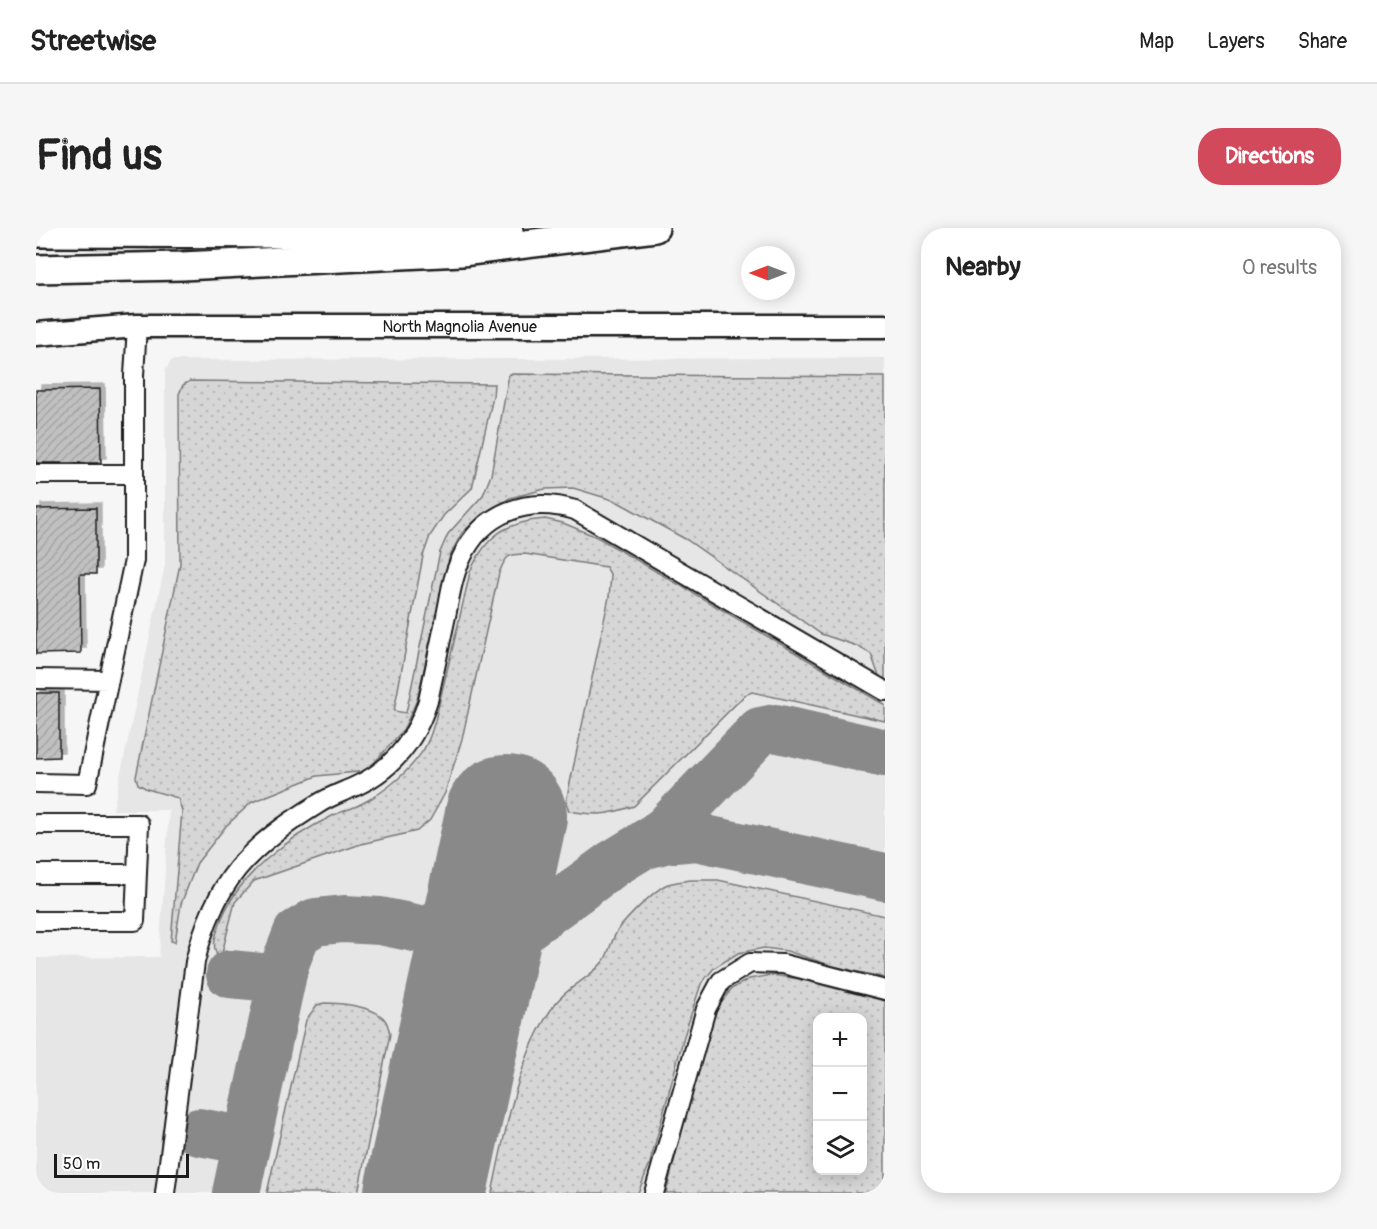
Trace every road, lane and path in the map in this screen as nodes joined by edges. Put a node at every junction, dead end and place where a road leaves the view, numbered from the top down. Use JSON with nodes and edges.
{"nodes":[{"id":1,"x":572,"y":228,"type":"edge"},
{"id":2,"x":655,"y":228,"type":"edge"},
{"id":3,"x":36,"y":233,"type":"edge"},
{"id":4,"x":36,"y":269,"type":"edge"},
{"id":5,"x":137,"y":326,"type":"junction"},
{"id":6,"x":885,"y":326,"type":"edge"},
{"id":7,"x":36,"y":334,"type":"edge"},
{"id":8,"x":36,"y":474,"type":"edge"},
{"id":9,"x":134,"y":474,"type":"junction"},
{"id":10,"x":36,"y":679,"type":"edge"},
{"id":11,"x":109,"y":680,"type":"junction"},
{"id":12,"x":885,"y":691,"type":"edge"},
{"id":13,"x":36,"y":783,"type":"edge"},
{"id":14,"x":36,"y":824,"type":"edge"},
{"id":15,"x":36,"y":874,"type":"edge"},
{"id":16,"x":137,"y":874,"type":"junction"},
{"id":17,"x":36,"y":921,"type":"edge"},
{"id":18,"x":885,"y":990,"type":"edge"},
{"id":19,"x":165,"y":1193,"type":"edge"},
{"id":20,"x":654,"y":1193,"type":"edge"}],
"edges":[{"from":1,"to":3,"type":"highway"},
{"from":2,"to":4,"type":"highway"},
{"from":5,"to":6,"type":"main road","name":"North Magnolia Avenue"},
{"from":5,"to":7,"type":"main road","name":"North Magnolia Avenue"},
{"from":5,"to":9,"type":"lane"},
{"from":8,"to":9,"type":"lane"},
{"from":9,"to":11,"type":"lane"},
{"from":10,"to":11,"type":"lane"},
{"from":11,"to":13,"type":"lane"},
{"from":12,"to":19,"type":"lane"},
{"from":14,"to":16,"type":"lane"},
{"from":15,"to":16,"type":"lane"},
{"from":16,"to":17,"type":"lane"},
{"from":18,"to":20,"type":"lane"}]}
